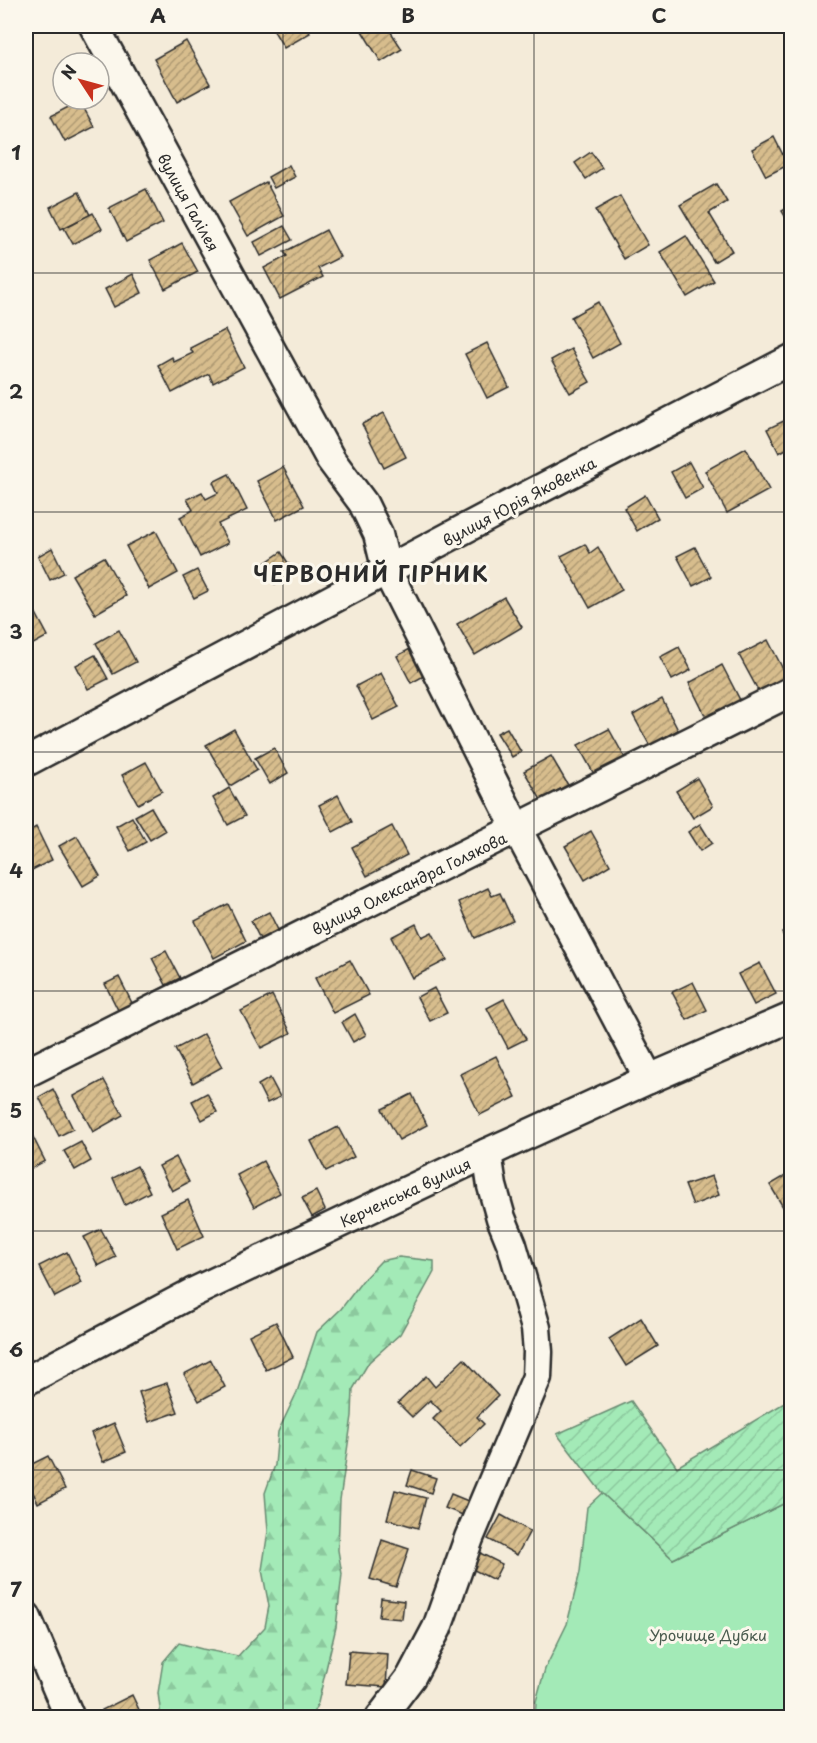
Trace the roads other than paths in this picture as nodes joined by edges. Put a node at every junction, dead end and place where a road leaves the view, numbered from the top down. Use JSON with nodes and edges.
{"nodes":[{"id":1,"x":94,"y":26,"type":"edge"},
{"id":2,"x":792,"y":359,"type":"edge"},
{"id":3,"x":387,"y":571,"type":"junction"},
{"id":4,"x":792,"y":691,"type":"edge"},
{"id":5,"x":26,"y":762,"type":"edge"},
{"id":6,"x":517,"y":830,"type":"junction"},
{"id":7,"x":792,"y":1017,"type":"edge"},
{"id":8,"x":26,"y":1073,"type":"edge"},
{"id":9,"x":649,"y":1079,"type":"junction"},
{"id":10,"x":487,"y":1154,"type":"junction"},
{"id":11,"x":26,"y":1381,"type":"edge"},
{"id":12,"x":26,"y":1616,"type":"edge"},
{"id":13,"x":70,"y":1718,"type":"edge"},
{"id":14,"x":380,"y":1718,"type":"edge"}],
"edges":[{"from":1,"to":3,"type":"street","name":"вулиця Галілея"},
{"from":2,"to":3,"type":"street","name":"вулиця Юрія Яковенка"},
{"from":3,"to":5,"type":"street","name":"вулиця Юрія Яковенка"},
{"from":3,"to":6,"type":"street","name":"вулиця Галілея"},
{"from":4,"to":6,"type":"street","name":"вулиця Олександра Голякова"},
{"from":6,"to":8,"type":"street","name":"вулиця Олександра Голякова"},
{"from":6,"to":9,"type":"street","name":"вулиця Галілея"},
{"from":7,"to":9,"type":"street","name":"Керченська вулиця"},
{"from":9,"to":10,"type":"street","name":"Керченська вулиця"},
{"from":10,"to":11,"type":"street","name":"Керченська вулиця"},
{"from":10,"to":14,"type":"street"},
{"from":12,"to":13,"type":"street"}]}
